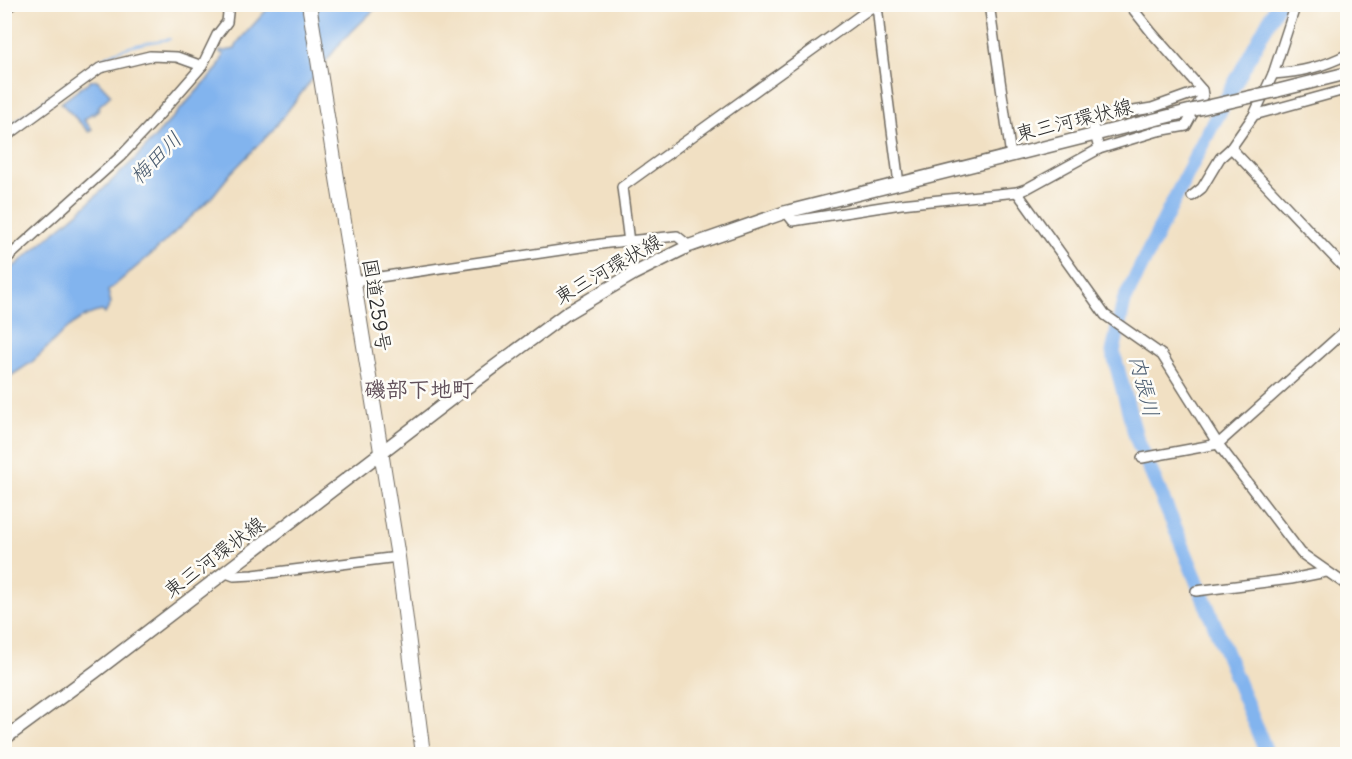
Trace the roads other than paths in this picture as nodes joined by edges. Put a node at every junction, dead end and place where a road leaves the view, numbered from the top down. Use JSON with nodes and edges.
{"nodes":[{"id":1,"x":13,"y":4,"type":"edge"},
{"id":2,"x":229,"y":4,"type":"edge"},
{"id":3,"x":309,"y":4,"type":"edge"},
{"id":4,"x":989,"y":4,"type":"edge"},
{"id":5,"x":1129,"y":4,"type":"edge"},
{"id":6,"x":1296,"y":4,"type":"edge"},
{"id":7,"x":875,"y":5,"type":"edge"},
{"id":8,"x":4,"y":9,"type":"edge"},
{"id":9,"x":1347,"y":54,"type":"edge"},
{"id":10,"x":202,"y":66,"type":"junction"},
{"id":11,"x":1347,"y":73,"type":"edge"},
{"id":12,"x":1273,"y":74,"type":"junction"},
{"id":13,"x":1347,"y":89,"type":"edge"},
{"id":14,"x":1203,"y":90,"type":"junction"},
{"id":15,"x":1254,"y":115,"type":"junction"},
{"id":16,"x":1094,"y":134,"type":"junction"},
{"id":17,"x":4,"y":138,"type":"edge"},
{"id":18,"x":1231,"y":148,"type":"junction"},
{"id":19,"x":1099,"y":149,"type":"junction"},
{"id":20,"x":1011,"y":156,"type":"junction"},
{"id":21,"x":899,"y":184,"type":"junction"},
{"id":22,"x":1017,"y":192,"type":"junction"},
{"id":23,"x":1192,"y":196,"type":"dead end"},
{"id":24,"x":786,"y":212,"type":"junction"},
{"id":25,"x":628,"y":242,"type":"junction"},
{"id":26,"x":689,"y":246,"type":"junction"},
{"id":27,"x":4,"y":261,"type":"edge"},
{"id":28,"x":1347,"y":272,"type":"edge"},
{"id":29,"x":633,"y":273,"type":"junction"},
{"id":30,"x":353,"y":281,"type":"junction"},
{"id":31,"x":1347,"y":328,"type":"edge"},
{"id":32,"x":1218,"y":444,"type":"junction"},
{"id":33,"x":381,"y":454,"type":"junction"},
{"id":34,"x":1142,"y":458,"type":"dead end"},
{"id":35,"x":398,"y":557,"type":"junction"},
{"id":36,"x":1326,"y":572,"type":"junction"},
{"id":37,"x":226,"y":573,"type":"junction"},
{"id":38,"x":1347,"y":586,"type":"edge"},
{"id":39,"x":1196,"y":591,"type":"dead end"},
{"id":40,"x":4,"y":739,"type":"edge"},
{"id":41,"x":423,"y":754,"type":"edge"}],
"edges":[{"from":1,"to":8,"type":"street"},
{"from":2,"to":10,"type":"street"},
{"from":3,"to":30,"type":"highway","name":"国道259号"},
{"from":4,"to":20,"type":"street"},
{"from":5,"to":14,"type":"street"},
{"from":6,"to":12,"type":"street"},
{"from":7,"to":21,"type":"street"},
{"from":7,"to":25,"type":"street"},
{"from":9,"to":12,"type":"street"},
{"from":10,"to":17,"type":"street"},
{"from":10,"to":27,"type":"street"},
{"from":11,"to":16,"type":"main road","name":"東三河環状線","bridge":true},
{"from":12,"to":15,"type":"street"},
{"from":13,"to":15,"type":"street"},
{"from":14,"to":16,"type":"street"},
{"from":14,"to":19,"type":"street"},
{"from":15,"to":18,"type":"street"},
{"from":16,"to":19,"type":"street"},
{"from":16,"to":20,"type":"main road","name":"東三河環状線"},
{"from":18,"to":23,"type":"street"},
{"from":18,"to":28,"type":"street"},
{"from":19,"to":22,"type":"street"},
{"from":20,"to":21,"type":"main road","name":"東三河環状線"},
{"from":21,"to":24,"type":"main road","name":"東三河環状線"},
{"from":22,"to":24,"type":"street"},
{"from":22,"to":32,"type":"street"},
{"from":24,"to":26,"type":"main road","name":"東三河環状線"},
{"from":25,"to":26,"type":"street"},
{"from":25,"to":29,"type":"street"},
{"from":25,"to":30,"type":"street"},
{"from":26,"to":29,"type":"main road","name":"東三河環状線"},
{"from":29,"to":33,"type":"main road","name":"東三河環状線"},
{"from":30,"to":33,"type":"highway","name":"国道259号"},
{"from":31,"to":32,"type":"street"},
{"from":32,"to":34,"type":"street"},
{"from":32,"to":36,"type":"street"},
{"from":33,"to":35,"type":"highway","name":"国道259号"},
{"from":33,"to":37,"type":"main road","name":"東三河環状線"},
{"from":35,"to":37,"type":"street"},
{"from":35,"to":41,"type":"highway","name":"国道259号"},
{"from":36,"to":38,"type":"street"},
{"from":36,"to":39,"type":"street"},
{"from":37,"to":40,"type":"main road","name":"東三河環状線"}]}
